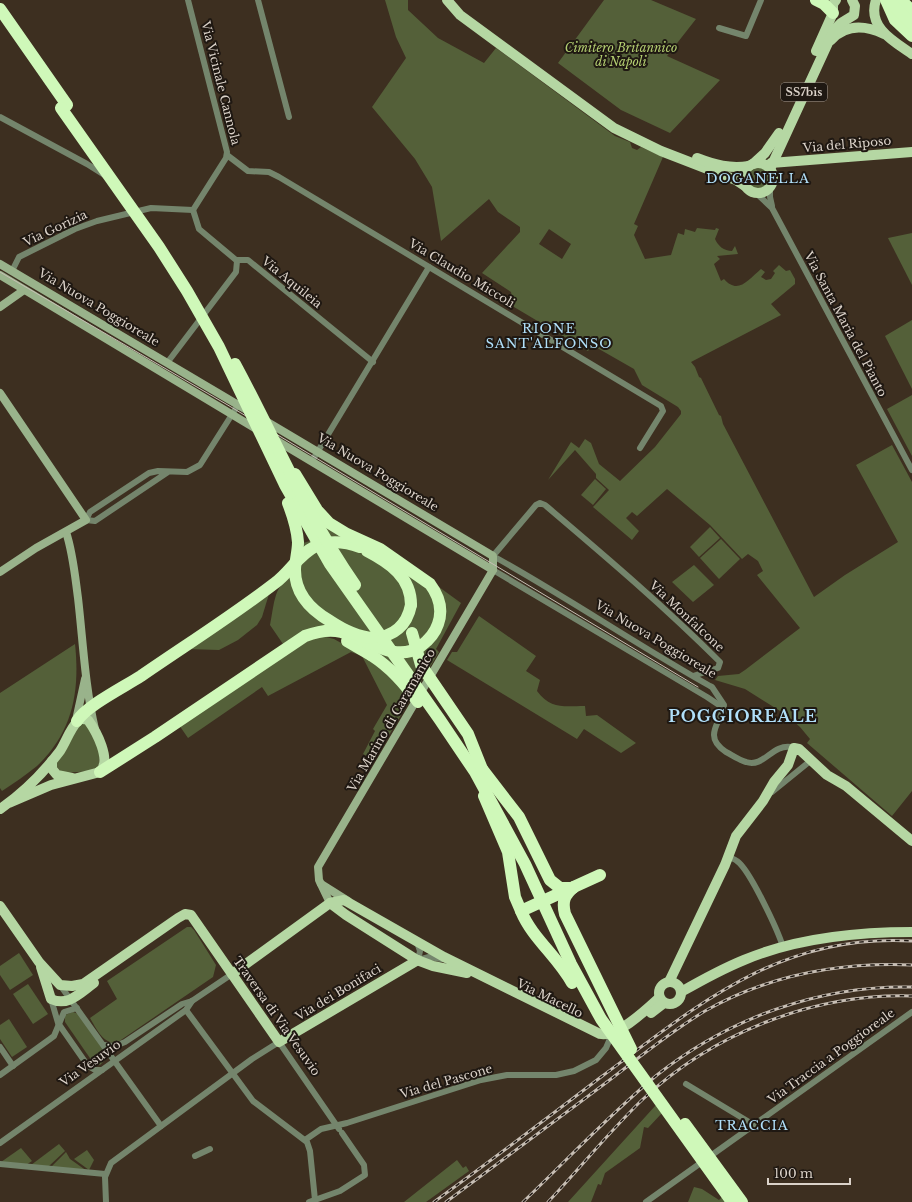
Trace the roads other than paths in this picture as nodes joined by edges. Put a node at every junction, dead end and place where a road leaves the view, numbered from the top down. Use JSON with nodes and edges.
{"nodes":[{"id":1,"x":188,"y":0,"type":"edge"},
{"id":2,"x":258,"y":0,"type":"edge"},
{"id":3,"x":447,"y":0,"type":"edge"},
{"id":4,"x":455,"y":0,"type":"edge"},
{"id":5,"x":761,"y":0,"type":"edge"},
{"id":6,"x":816,"y":0,"type":"edge"},
{"id":7,"x":836,"y":0,"type":"edge"},
{"id":8,"x":852,"y":0,"type":"edge"},
{"id":9,"x":876,"y":0,"type":"edge"},
{"id":10,"x":888,"y":0,"type":"edge"},
{"id":11,"x":901,"y":0,"type":"edge"},
{"id":12,"x":909,"y":0,"type":"edge"},
{"id":13,"x":912,"y":2,"type":"edge"},
{"id":14,"x":0,"y":9,"type":"edge"},
{"id":15,"x":912,"y":11,"type":"edge"},
{"id":16,"x":833,"y":13,"type":"junction"},
{"id":17,"x":0,"y":18,"type":"edge"},
{"id":18,"x":847,"y":20,"type":"junction"},
{"id":19,"x":912,"y":24,"type":"edge"},
{"id":20,"x":878,"y":26,"type":"junction"},
{"id":21,"x":719,"y":28,"type":"dead end"},
{"id":22,"x":885,"y":35,"type":"junction"},
{"id":23,"x":912,"y":36,"type":"edge"},
{"id":24,"x":826,"y":46,"type":"junction"},
{"id":25,"x":912,"y":54,"type":"edge"},
{"id":26,"x":0,"y":117,"type":"edge"},
{"id":27,"x":289,"y":117,"type":"dead end"},
{"id":28,"x":910,"y":151,"type":"edge"},
{"id":29,"x":227,"y":155,"type":"junction"},
{"id":30,"x":771,"y":159,"type":"junction"},
{"id":31,"x":714,"y":164,"type":"junction"},
{"id":32,"x":751,"y":165,"type":"junction"},
{"id":33,"x":770,"y":185,"type":"junction"},
{"id":34,"x":745,"y":186,"type":"junction"},
{"id":35,"x":755,"y":192,"type":"junction"},
{"id":36,"x":772,"y":208,"type":"junction"},
{"id":37,"x":139,"y":209,"type":"junction"},
{"id":38,"x":193,"y":210,"type":"junction"},
{"id":39,"x":237,"y":261,"type":"junction"},
{"id":40,"x":0,"y":264,"type":"edge"},
{"id":41,"x":429,"y":266,"type":"junction"},
{"id":42,"x":12,"y":271,"type":"junction"},
{"id":43,"x":0,"y":276,"type":"edge"},
{"id":44,"x":29,"y":281,"type":"junction"},
{"id":45,"x":24,"y":290,"type":"junction"},
{"id":46,"x":0,"y":307,"type":"edge"},
{"id":47,"x":373,"y":362,"type":"junction"},
{"id":48,"x":167,"y":363,"type":"junction"},
{"id":49,"x":0,"y":393,"type":"edge"},
{"id":50,"x":238,"y":405,"type":"junction"},
{"id":51,"x":232,"y":414,"type":"junction"},
{"id":52,"x":640,"y":448,"type":"dead end"},
{"id":53,"x":318,"y":451,"type":"junction"},
{"id":54,"x":275,"y":453,"type":"junction"},
{"id":55,"x":312,"y":461,"type":"junction"},
{"id":56,"x":912,"y":470,"type":"edge"},
{"id":57,"x":168,"y":472,"type":"junction"},
{"id":58,"x":86,"y":520,"type":"junction"},
{"id":59,"x":66,"y":532,"type":"junction"},
{"id":60,"x":493,"y":556,"type":"junction"},
{"id":61,"x":493,"y":570,"type":"junction"},
{"id":62,"x":0,"y":572,"type":"edge"},
{"id":63,"x":411,"y":605,"type":"junction"},
{"id":64,"x":316,"y":632,"type":"junction"},
{"id":65,"x":86,"y":672,"type":"junction"},
{"id":66,"x":693,"y":676,"type":"junction"},
{"id":67,"x":708,"y":685,"type":"junction"},
{"id":68,"x":703,"y":694,"type":"junction"},
{"id":69,"x":92,"y":707,"type":"junction"},
{"id":70,"x":720,"y":718,"type":"junction"},
{"id":71,"x":76,"y":722,"type":"junction"},
{"id":72,"x":97,"y":737,"type":"junction"},
{"id":73,"x":791,"y":750,"type":"junction"},
{"id":74,"x":52,"y":761,"type":"junction"},
{"id":75,"x":809,"y":762,"type":"dead end"},
{"id":76,"x":478,"y":771,"type":"junction"},
{"id":77,"x":100,"y":772,"type":"junction"},
{"id":78,"x":76,"y":779,"type":"junction"},
{"id":79,"x":763,"y":801,"type":"junction"},
{"id":80,"x":9,"y":803,"type":"junction"},
{"id":81,"x":0,"y":808,"type":"edge"},
{"id":82,"x":912,"y":841,"type":"edge"},
{"id":83,"x":729,"y":857,"type":"junction"},
{"id":84,"x":600,"y":875,"type":"dead end"},
{"id":85,"x":320,"y":884,"type":"junction"},
{"id":86,"x":574,"y":887,"type":"junction"},
{"id":87,"x":330,"y":903,"type":"junction"},
{"id":88,"x":352,"y":903,"type":"junction"},
{"id":89,"x":0,"y":906,"type":"edge"},
{"id":90,"x":521,"y":911,"type":"junction"},
{"id":91,"x":346,"y":915,"type":"junction"},
{"id":92,"x":3,"y":916,"type":"edge"},
{"id":93,"x":196,"y":921,"type":"junction"},
{"id":94,"x":912,"y":932,"type":"edge"},
{"id":95,"x":416,"y":941,"type":"junction"},
{"id":96,"x":783,"y":947,"type":"junction"},
{"id":97,"x":405,"y":952,"type":"junction"},
{"id":98,"x":418,"y":960,"type":"junction"},
{"id":99,"x":40,"y":962,"type":"junction"},
{"id":100,"x":453,"y":962,"type":"junction"},
{"id":101,"x":676,"y":969,"type":"junction"},
{"id":102,"x":471,"y":972,"type":"junction"},
{"id":103,"x":232,"y":974,"type":"junction"},
{"id":104,"x":669,"y":982,"type":"junction"},
{"id":105,"x":60,"y":985,"type":"junction"},
{"id":106,"x":686,"y":989,"type":"junction"},
{"id":107,"x":84,"y":990,"type":"junction"},
{"id":108,"x":51,"y":999,"type":"junction"},
{"id":109,"x":662,"y":1000,"type":"junction"},
{"id":110,"x":192,"y":1001,"type":"junction"},
{"id":111,"x":77,"y":1006,"type":"junction"},
{"id":112,"x":186,"y":1010,"type":"junction"},
{"id":113,"x":912,"y":1012,"type":"edge"},
{"id":114,"x":58,"y":1023,"type":"junction"},
{"id":115,"x":614,"y":1037,"type":"junction"},
{"id":116,"x":279,"y":1042,"type":"junction"},
{"id":117,"x":104,"y":1045,"type":"junction"},
{"id":118,"x":0,"y":1046,"type":"edge"},
{"id":119,"x":628,"y":1051,"type":"junction"},
{"id":120,"x":115,"y":1062,"type":"junction"},
{"id":121,"x":13,"y":1066,"type":"junction"},
{"id":122,"x":88,"y":1066,"type":"junction"},
{"id":123,"x":102,"y":1070,"type":"junction"},
{"id":124,"x":232,"y":1074,"type":"junction"},
{"id":125,"x":0,"y":1075,"type":"edge"},
{"id":126,"x":86,"y":1081,"type":"junction"},
{"id":127,"x":686,"y":1084,"type":"dead end"},
{"id":128,"x":663,"y":1099,"type":"dead end"},
{"id":129,"x":754,"y":1125,"type":"junction"},
{"id":130,"x":161,"y":1126,"type":"junction"},
{"id":131,"x":339,"y":1129,"type":"junction"},
{"id":132,"x":305,"y":1140,"type":"junction"},
{"id":133,"x":0,"y":1143,"type":"edge"},
{"id":134,"x":210,"y":1149,"type":"dead end"},
{"id":135,"x":195,"y":1156,"type":"dead end"},
{"id":136,"x":706,"y":1159,"type":"junction"},
{"id":137,"x":0,"y":1164,"type":"edge"},
{"id":138,"x":105,"y":1174,"type":"junction"},
{"id":139,"x":312,"y":1201,"type":"edge"},
{"id":140,"x":106,"y":1202,"type":"edge"},
{"id":141,"x":646,"y":1202,"type":"edge"},
{"id":142,"x":732,"y":1202,"type":"edge"},
{"id":143,"x":737,"y":1202,"type":"edge"},
{"id":144,"x":742,"y":1202,"type":"edge"}],
"edges":[{"from":1,"to":29,"type":"street","name":"Via Vicinale Cannola"},
{"from":2,"to":27,"type":"street"},
{"from":3,"to":34,"type":"main road"},
{"from":4,"to":31,"type":"main road"},
{"from":5,"to":21,"type":"street"},
{"from":6,"to":16,"type":"highway"},
{"from":7,"to":16,"type":"main road","number":"SS7bis"},
{"from":8,"to":18,"type":"main road"},
{"from":9,"to":20,"type":"main road"},
{"from":10,"to":19,"type":"highway"},
{"from":10,"to":23,"type":"highway"},
{"from":11,"to":15,"type":"highway"},
{"from":12,"to":13,"type":"highway"},
{"from":14,"to":54,"type":"highway","bridge":true},
{"from":16,"to":18,"type":"main road"},
{"from":16,"to":30,"type":"main road","number":"SS7bis"},
{"from":17,"to":54,"type":"highway","bridge":true},
{"from":18,"to":20,"type":"main road"},
{"from":18,"to":24,"type":"main road","number":"SS7bis"},
{"from":20,"to":22,"type":"main road"},
{"from":22,"to":24,"type":"main road"},
{"from":22,"to":25,"type":"main road"},
{"from":24,"to":30,"type":"main road","number":"SS7bis"},
{"from":26,"to":37,"type":"street"},
{"from":28,"to":30,"type":"main road","name":"Via del Riposo"},
{"from":29,"to":38,"type":"street","name":"Via Vicinale Cannola"},
{"from":29,"to":41,"type":"street","name":"Via Claudio Miccoli"},
{"from":30,"to":31,"type":"main road"},
{"from":30,"to":32,"type":"main road"},
{"from":30,"to":32,"type":"main road"},
{"from":30,"to":33,"type":"main road"},
{"from":31,"to":32,"type":"main road"},
{"from":32,"to":34,"type":"main road"},
{"from":33,"to":35,"type":"main road"},
{"from":33,"to":36,"type":"street"},
{"from":34,"to":35,"type":"main road"},
{"from":35,"to":36,"type":"street","name":"Via Santa Maria del Pianto"},
{"from":36,"to":56,"type":"street","name":"Via Santa Maria del Pianto"},
{"from":37,"to":38,"type":"street"},
{"from":37,"to":42,"type":"street","name":"Via Gorizia"},
{"from":38,"to":39,"type":"street","name":"Via Aquileia"},
{"from":39,"to":47,"type":"street","name":"Via Aquileia"},
{"from":39,"to":48,"type":"street"},
{"from":40,"to":42,"type":"main road","name":"Via Nuova Poggioreale"},
{"from":41,"to":47,"type":"street"},
{"from":41,"to":52,"type":"street","name":"Via Claudio Miccoli"},
{"from":42,"to":44,"type":"main road","name":"Via Nuova Poggioreale"},
{"from":43,"to":45,"type":"main road","name":"Via Nuova Poggioreale"},
{"from":44,"to":45,"type":"main road"},
{"from":44,"to":48,"type":"main road","name":"Via Nuova Poggioreale"},
{"from":45,"to":46,"type":"main road"},
{"from":45,"to":51,"type":"main road","name":"Via Nuova Poggioreale"},
{"from":47,"to":53,"type":"street"},
{"from":48,"to":50,"type":"main road","name":"Via Nuova Poggioreale"},
{"from":49,"to":58,"type":"main road"},
{"from":50,"to":51,"type":"street"},
{"from":50,"to":53,"type":"main road","name":"Via Nuova Poggioreale"},
{"from":51,"to":55,"type":"main road","name":"Via Nuova Poggioreale"},
{"from":51,"to":57,"type":"street"},
{"from":53,"to":55,"type":"street"},
{"from":53,"to":60,"type":"main road","name":"Via Nuova Poggioreale"},
{"from":54,"to":63,"type":"highway","bridge":true},
{"from":54,"to":64,"type":"highway","bridge":true},
{"from":54,"to":76,"type":"highway","bridge":true},
{"from":55,"to":61,"type":"main road","name":"Via Nuova Poggioreale"},
{"from":57,"to":58,"type":"street"},
{"from":57,"to":58,"type":"street"},
{"from":58,"to":59,"type":"main road"},
{"from":59,"to":62,"type":"main road"},
{"from":59,"to":65,"type":"main road"},
{"from":60,"to":61,"type":"main road"},
{"from":60,"to":66,"type":"street","name":"Via Nuova Poggioreale"},
{"from":60,"to":66,"type":"street","name":"Via Monfalcone"},
{"from":61,"to":68,"type":"street","name":"Via Nuova Poggioreale"},
{"from":61,"to":85,"type":"main road","name":"Via Marino di Caramanico"},
{"from":63,"to":69,"type":"highway","bridge":true},
{"from":63,"to":76,"type":"highway","bridge":true},
{"from":64,"to":76,"type":"highway","bridge":true},
{"from":64,"to":77,"type":"highway"},
{"from":65,"to":69,"type":"main road"},
{"from":65,"to":71,"type":"main road"},
{"from":66,"to":67,"type":"street","name":"Via Nuova Poggioreale"},
{"from":67,"to":68,"type":"street"},
{"from":67,"to":70,"type":"street","name":"Via Nuova Poggioreale"},
{"from":68,"to":70,"type":"street","name":"Via Nuova Poggioreale"},
{"from":69,"to":71,"type":"highway"},
{"from":69,"to":72,"type":"main road"},
{"from":70,"to":73,"type":"street","name":"Via Nuova Poggioreale"},
{"from":71,"to":72,"type":"main road"},
{"from":71,"to":74,"type":"main road"},
{"from":72,"to":77,"type":"main road"},
{"from":73,"to":79,"type":"main road"},
{"from":73,"to":82,"type":"main road"},
{"from":74,"to":78,"type":"main road"},
{"from":74,"to":80,"type":"main road"},
{"from":75,"to":79,"type":"street"},
{"from":76,"to":86,"type":"highway"},
{"from":76,"to":90,"type":"highway","bridge":true},
{"from":76,"to":119,"type":"highway","bridge":true},
{"from":77,"to":78,"type":"main road"},
{"from":78,"to":80,"type":"main road"},
{"from":79,"to":83,"type":"main road"},
{"from":80,"to":81,"type":"main road"},
{"from":83,"to":96,"type":"street"},
{"from":83,"to":101,"type":"main road"},
{"from":84,"to":86,"type":"highway"},
{"from":85,"to":87,"type":"main road"},
{"from":85,"to":88,"type":"main road"},
{"from":86,"to":90,"type":"highway","bridge":true},
{"from":86,"to":119,"type":"highway","bridge":true},
{"from":87,"to":88,"type":"main road"},
{"from":87,"to":91,"type":"main road"},
{"from":87,"to":103,"type":"main road","name":"Via Vesuvio"},
{"from":88,"to":91,"type":"street"},
{"from":88,"to":95,"type":"main road"},
{"from":89,"to":92,"type":"main road"},
{"from":90,"to":119,"type":"highway","bridge":true},
{"from":91,"to":97,"type":"main road"},
{"from":92,"to":99,"type":"main road"},
{"from":93,"to":103,"type":"main road","name":"Traversa di Via Vesuvio"},
{"from":93,"to":105,"type":"main road"},
{"from":93,"to":107,"type":"main road"},
{"from":94,"to":96,"type":"main road"},
{"from":95,"to":97,"type":"street"},
{"from":95,"to":98,"type":"street"},
{"from":95,"to":100,"type":"main road"},
{"from":96,"to":106,"type":"main road"},
{"from":97,"to":98,"type":"main road"},
{"from":98,"to":100,"type":"street"},
{"from":98,"to":102,"type":"main road"},
{"from":98,"to":116,"type":"main road","name":"Via dei Bonifaci"},
{"from":99,"to":105,"type":"main road"},
{"from":99,"to":108,"type":"main road"},
{"from":100,"to":102,"type":"main road"},
{"from":101,"to":104,"type":"main road"},
{"from":101,"to":106,"type":"main road"},
{"from":102,"to":115,"type":"main road","name":"Via Macello"},
{"from":103,"to":110,"type":"street","name":"Via Vesuvio"},
{"from":103,"to":116,"type":"main road","name":"Traversa di Via Vesuvio"},
{"from":104,"to":106,"type":"main road"},
{"from":104,"to":109,"type":"main road"},
{"from":105,"to":111,"type":"street"},
{"from":106,"to":109,"type":"main road"},
{"from":107,"to":111,"type":"main road"},
{"from":107,"to":111,"type":"street"},
{"from":108,"to":111,"type":"main road"},
{"from":108,"to":114,"type":"street"},
{"from":109,"to":115,"type":"main road"},
{"from":110,"to":112,"type":"street","name":"Via Vesuvio"},
{"from":110,"to":117,"type":"street","name":"Via Vesuvio"},
{"from":111,"to":114,"type":"street"},
{"from":111,"to":117,"type":"street"},
{"from":112,"to":120,"type":"street","name":"Via Vesuvio"},
{"from":112,"to":124,"type":"street"},
{"from":113,"to":129,"type":"street","name":"Via Traccia a Poggioreale"},
{"from":114,"to":121,"type":"street"},
{"from":114,"to":122,"type":"street"},
{"from":115,"to":119,"type":"street"},
{"from":115,"to":131,"type":"street","name":"Via del Pascone"},
{"from":116,"to":124,"type":"street","name":"Via dei Bonifaci"},
{"from":116,"to":131,"type":"street","name":"Traversa di Via Vesuvio"},
{"from":117,"to":120,"type":"street"},
{"from":118,"to":121,"type":"street"},
{"from":119,"to":142,"type":"highway","bridge":true},
{"from":119,"to":144,"type":"highway","bridge":true},
{"from":120,"to":123,"type":"street","name":"Via Vesuvio"},
{"from":120,"to":130,"type":"street"},
{"from":121,"to":125,"type":"street"},
{"from":122,"to":123,"type":"street"},
{"from":122,"to":126,"type":"street"},
{"from":123,"to":126,"type":"street","name":"Via Vesuvio"},
{"from":124,"to":130,"type":"street","name":"Via dei Bonifaci"},
{"from":124,"to":132,"type":"street"},
{"from":126,"to":133,"type":"street","name":"Via Vesuvio"},
{"from":127,"to":129,"type":"street"},
{"from":128,"to":136,"type":"street"},
{"from":129,"to":136,"type":"street","name":"Via Traccia a Poggioreale"},
{"from":130,"to":138,"type":"street","name":"Via dei Bonifaci"},
{"from":131,"to":132,"type":"street","name":"Via del Pascone"},
{"from":131,"to":139,"type":"street","name":"Traversa di Via Vesuvio"},
{"from":132,"to":139,"type":"street"},
{"from":134,"to":135,"type":"street"},
{"from":136,"to":141,"type":"street","name":"Via Traccia a Poggioreale"},
{"from":136,"to":143,"type":"street"},
{"from":137,"to":138,"type":"street"},
{"from":138,"to":140,"type":"street"}]}
